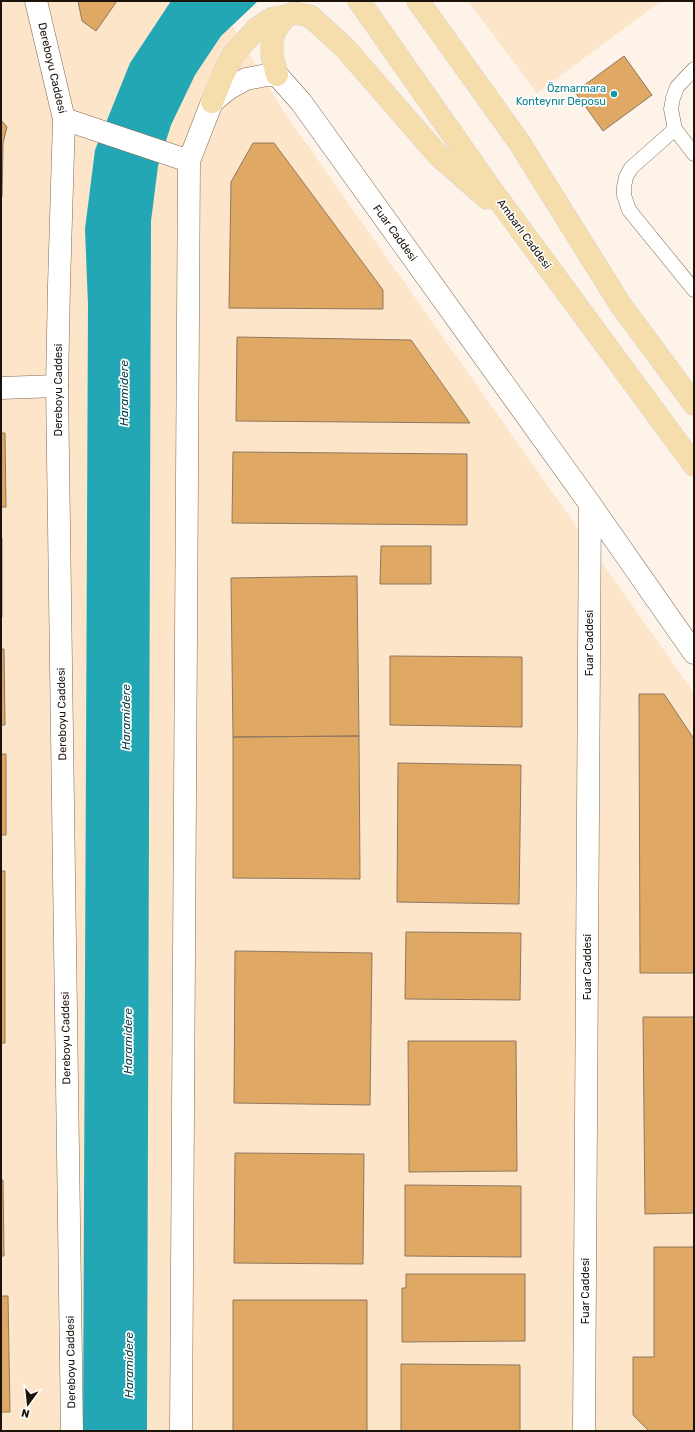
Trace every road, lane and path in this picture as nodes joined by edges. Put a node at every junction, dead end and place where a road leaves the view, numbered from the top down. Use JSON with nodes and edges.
{"nodes":[{"id":1,"x":36,"y":1,"type":"edge"},
{"id":2,"x":359,"y":1,"type":"edge"},
{"id":3,"x":418,"y":1,"type":"edge"},
{"id":4,"x":286,"y":16,"type":"junction"},
{"id":5,"x":694,"y":69,"type":"edge"},
{"id":6,"x":277,"y":75,"type":"junction"},
{"id":7,"x":212,"y":102,"type":"junction"},
{"id":8,"x":64,"y":119,"type":"junction"},
{"id":9,"x":675,"y":129,"type":"junction"},
{"id":10,"x":694,"y":154,"type":"edge"},
{"id":11,"x":182,"y":158,"type":"junction"},
{"id":12,"x":518,"y":226,"type":"junction"},
{"id":13,"x":694,"y":290,"type":"edge"},
{"id":14,"x":57,"y":386,"type":"junction"},
{"id":15,"x":1,"y":388,"type":"edge"},
{"id":16,"x":694,"y":404,"type":"edge"},
{"id":17,"x":694,"y":465,"type":"edge"},
{"id":18,"x":590,"y":504,"type":"junction"},
{"id":19,"x":694,"y":653,"type":"edge"},
{"id":20,"x":72,"y":1431,"type":"edge"},
{"id":21,"x":181,"y":1431,"type":"edge"},
{"id":22,"x":584,"y":1431,"type":"edge"}],
"edges":[{"from":1,"to":8,"type":"street","name":"Dereboyu Caddesi"},
{"from":2,"to":12,"type":"main road","name":"Ambarlı Caddesi"},
{"from":3,"to":16,"type":"main road"},
{"from":4,"to":6,"type":"main road"},
{"from":4,"to":7,"type":"main road"},
{"from":4,"to":12,"type":"main road"},
{"from":5,"to":9,"type":"lane"},
{"from":6,"to":7,"type":"street"},
{"from":6,"to":18,"type":"street","name":"Fuar Caddesi"},
{"from":7,"to":11,"type":"street"},
{"from":8,"to":11,"type":"street"},
{"from":8,"to":14,"type":"street","name":"Dereboyu Caddesi"},
{"from":9,"to":10,"type":"lane"},
{"from":9,"to":13,"type":"lane"},
{"from":11,"to":21,"type":"street"},
{"from":12,"to":17,"type":"main road","name":"Ambarlı Caddesi"},
{"from":14,"to":15,"type":"street"},
{"from":14,"to":20,"type":"street","name":"Dereboyu Caddesi"},
{"from":18,"to":19,"type":"street","name":"Fuar Caddesi"},
{"from":18,"to":22,"type":"street","name":"Fuar Caddesi"}]}
